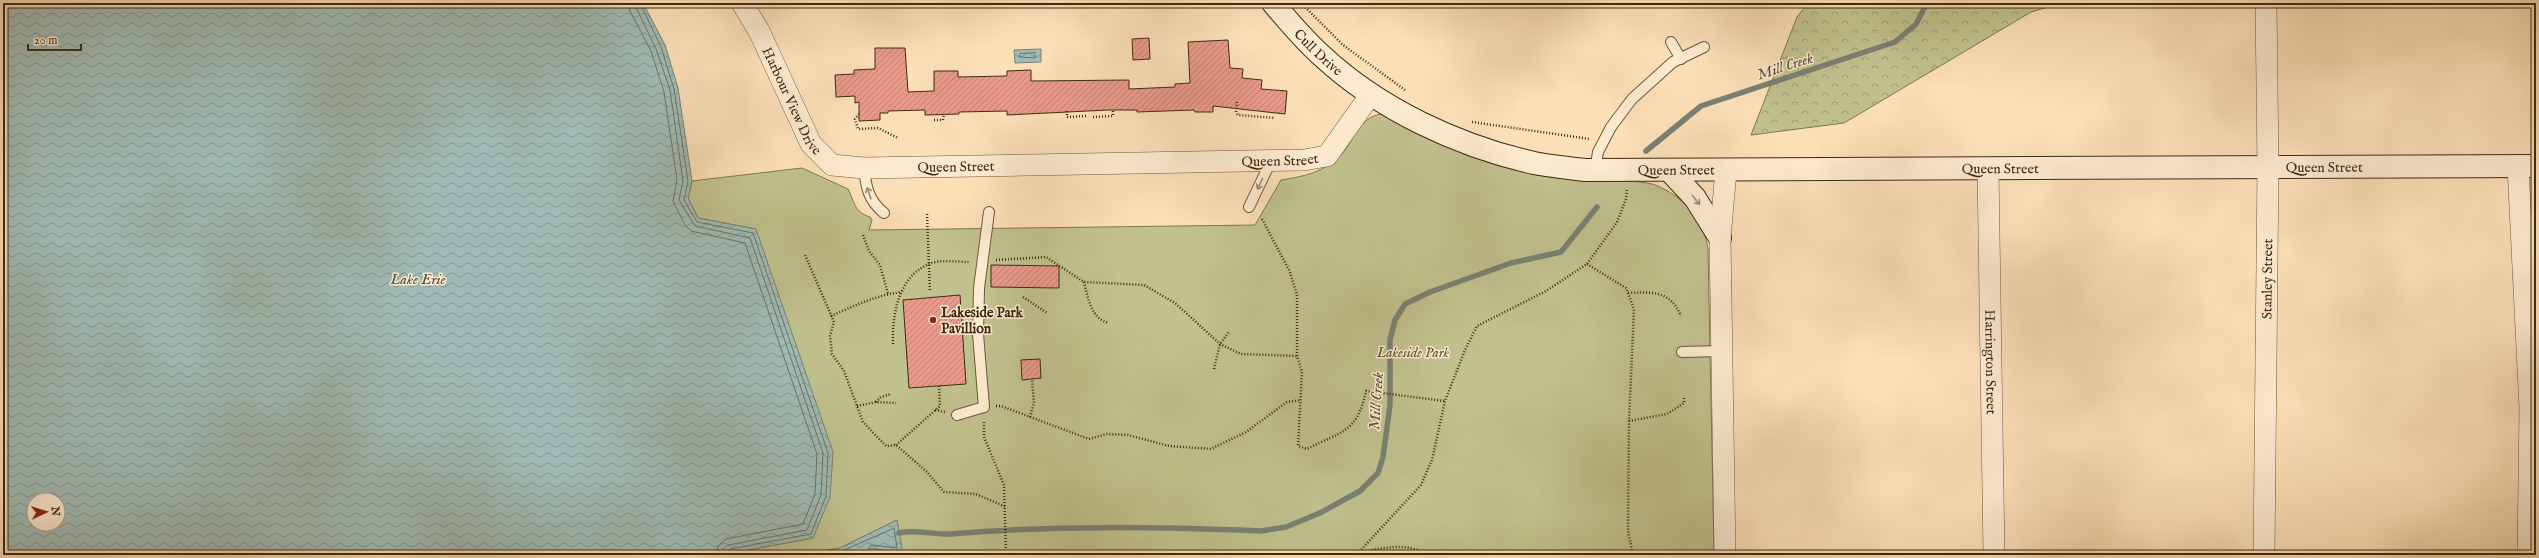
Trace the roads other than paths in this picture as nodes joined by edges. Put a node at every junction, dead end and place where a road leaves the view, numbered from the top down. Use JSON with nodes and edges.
{"nodes":[{"id":1,"x":742,"y":3,"type":"edge"},
{"id":2,"x":1272,"y":3,"type":"edge"},
{"id":3,"x":2266,"y":3,"type":"edge"},
{"id":4,"x":1671,"y":42,"type":"dead end"},
{"id":5,"x":1704,"y":47,"type":"dead end"},
{"id":6,"x":1681,"y":59,"type":"junction"},
{"id":7,"x":1371,"y":94,"type":"junction"},
{"id":8,"x":1271,"y":161,"type":"junction"},
{"id":9,"x":2527,"y":166,"type":"edge"},
{"id":10,"x":2268,"y":167,"type":"junction"},
{"id":11,"x":864,"y":168,"type":"junction"},
{"id":12,"x":1988,"y":169,"type":"junction"},
{"id":13,"x":1595,"y":171,"type":"junction"},
{"id":14,"x":1670,"y":171,"type":"junction"},
{"id":15,"x":1726,"y":171,"type":"junction"},
{"id":16,"x":1249,"y":207,"type":"dead end"},
{"id":17,"x":989,"y":212,"type":"dead end"},
{"id":18,"x":884,"y":213,"type":"dead end"},
{"id":19,"x":1720,"y":238,"type":"junction"},
{"id":20,"x":1722,"y":351,"type":"junction"},
{"id":21,"x":1682,"y":352,"type":"dead end"},
{"id":22,"x":957,"y":415,"type":"dead end"},
{"id":23,"x":1725,"y":555,"type":"edge"},
{"id":24,"x":1994,"y":555,"type":"edge"},
{"id":25,"x":2264,"y":555,"type":"edge"},
{"id":26,"x":2528,"y":555,"type":"edge"}],
"edges":[{"from":1,"to":11,"type":"street","name":"Harbour View Drive"},
{"from":2,"to":7,"type":"street","name":"Cull Drive"},
{"from":3,"to":10,"type":"street","name":"Stanley Street"},
{"from":4,"to":6,"type":"lane"},
{"from":5,"to":6,"type":"lane"},
{"from":6,"to":13,"type":"lane"},
{"from":7,"to":8,"type":"street","name":"Queen Street"},
{"from":7,"to":13,"type":"street","name":"Queen Street"},
{"from":8,"to":11,"type":"street","name":"Queen Street"},
{"from":8,"to":16,"type":"lane","one_way":true},
{"from":9,"to":10,"type":"street","name":"Queen Street"},
{"from":9,"to":26,"type":"street"},
{"from":10,"to":12,"type":"street","name":"Queen Street"},
{"from":10,"to":25,"type":"street","name":"Stanley Street"},
{"from":18,"to":11,"type":"lane","one_way":true},
{"from":12,"to":15,"type":"street","name":"Queen Street"},
{"from":12,"to":24,"type":"street","name":"Harrington Street"},
{"from":13,"to":14,"type":"street","name":"Queen Street"},
{"from":14,"to":15,"type":"street","name":"Queen Street"},
{"from":14,"to":19,"type":"street","one_way":true},
{"from":15,"to":19,"type":"street"},
{"from":17,"to":22,"type":"lane"},
{"from":19,"to":20,"type":"street"},
{"from":20,"to":21,"type":"lane"},
{"from":20,"to":23,"type":"street"}]}
